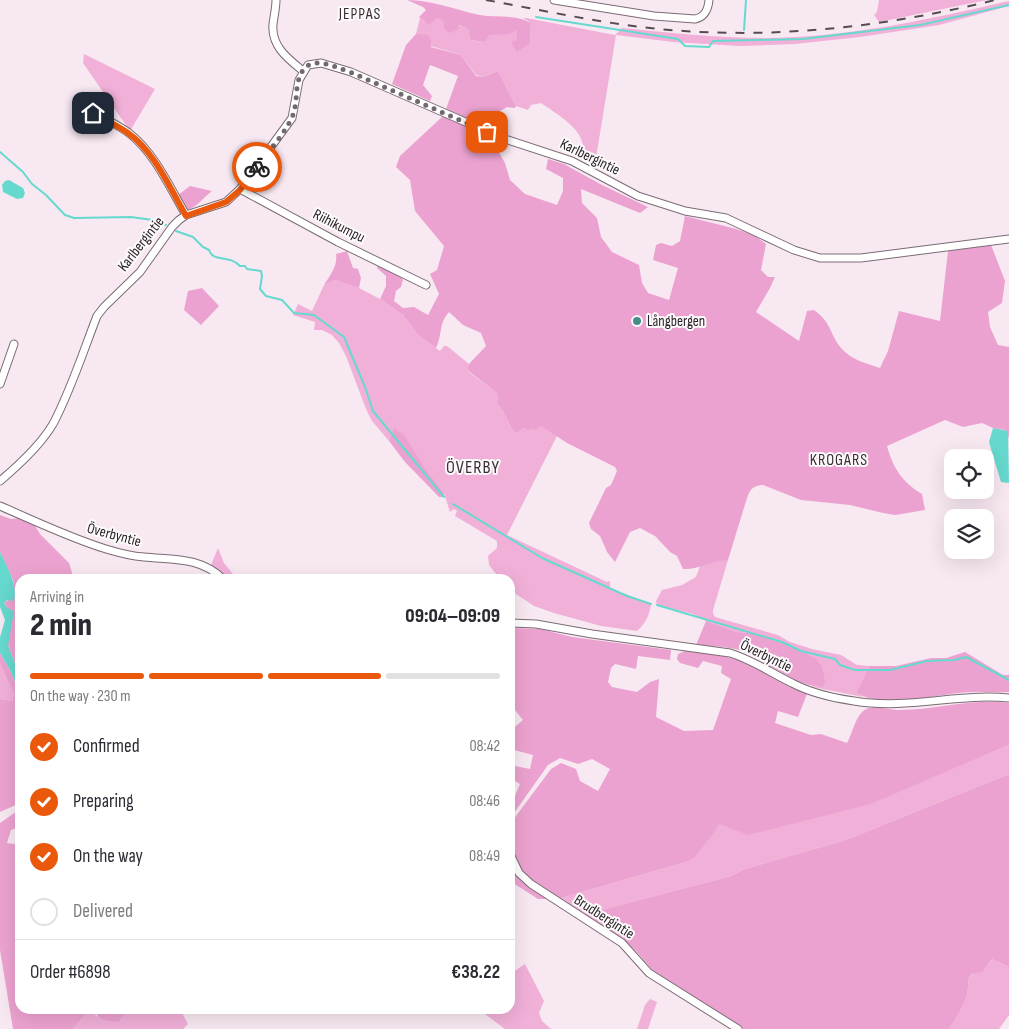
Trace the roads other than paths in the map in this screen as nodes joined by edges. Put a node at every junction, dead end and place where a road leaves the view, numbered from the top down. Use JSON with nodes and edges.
{"nodes":[{"id":1,"x":276,"y":0,"type":"edge"},
{"id":2,"x":554,"y":0,"type":"edge"},
{"id":3,"x":709,"y":0,"type":"edge"},
{"id":4,"x":303,"y":71,"type":"junction"},
{"id":5,"x":78,"y":105,"type":"dead end"},
{"id":6,"x":240,"y":190,"type":"junction"},
{"id":7,"x":186,"y":216,"type":"junction"},
{"id":8,"x":1009,"y":239,"type":"edge"},
{"id":9,"x":426,"y":285,"type":"dead end"},
{"id":10,"x":14,"y":344,"type":"dead end"},
{"id":11,"x":0,"y":384,"type":"edge"},
{"id":12,"x":0,"y":481,"type":"edge"},
{"id":13,"x":0,"y":506,"type":"edge"},
{"id":14,"x":217,"y":574,"type":"edge"},
{"id":15,"x":515,"y":623,"type":"edge"},
{"id":16,"x":1009,"y":698,"type":"edge"},
{"id":17,"x":515,"y":865,"type":"edge"},
{"id":18,"x":738,"y":1029,"type":"edge"}],
"edges":[{"from":1,"to":4,"type":"street"},
{"from":2,"to":3,"type":"street"},
{"from":4,"to":6,"type":"street","name":"Karlbergintie"},
{"from":4,"to":8,"type":"street","name":"Karlbergintie"},
{"from":5,"to":7,"type":"street"},
{"from":6,"to":7,"type":"street","name":"Karlbergintie"},
{"from":6,"to":9,"type":"street","name":"Riihikumpu"},
{"from":7,"to":12,"type":"street","name":"Karlbergintie"},
{"from":10,"to":11,"type":"street"},
{"from":13,"to":14,"type":"street","name":"Överbyntie"},
{"from":15,"to":16,"type":"street","name":"Överbyntie"},
{"from":17,"to":18,"type":"street","name":"Brudbergintie"}]}
